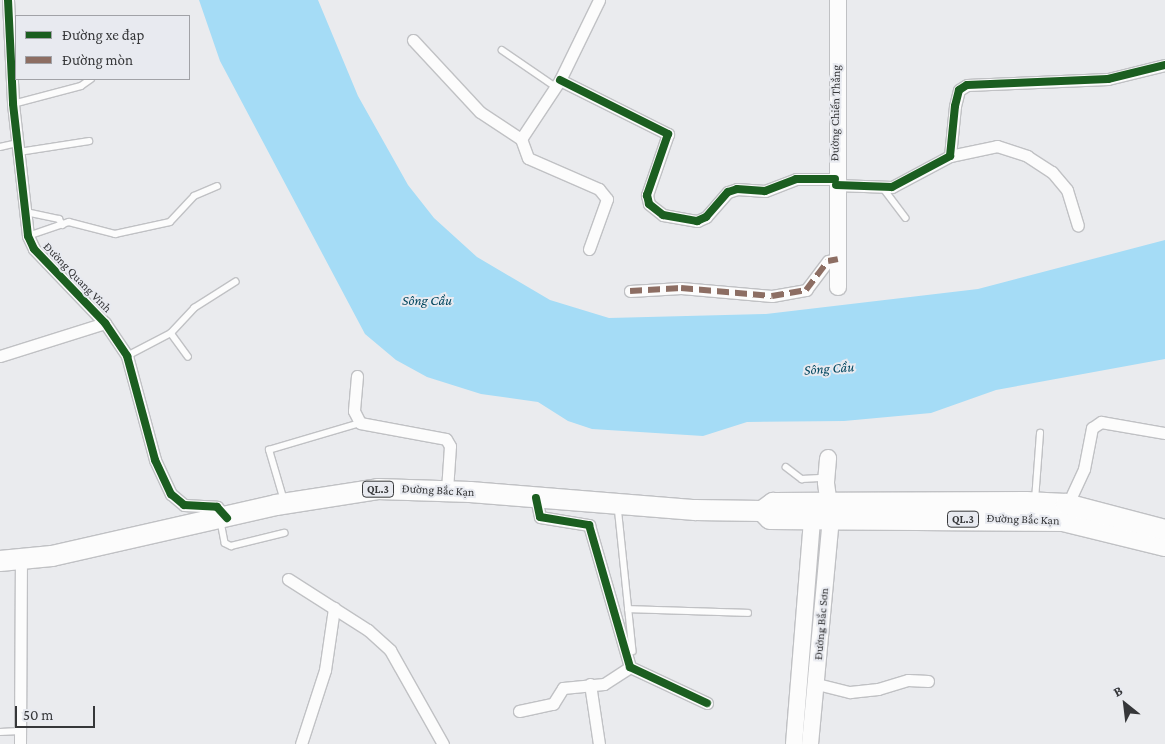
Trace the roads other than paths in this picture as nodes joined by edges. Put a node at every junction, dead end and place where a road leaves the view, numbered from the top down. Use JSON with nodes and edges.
{"nodes":[{"id":1,"x":8,"y":0,"type":"edge"},
{"id":2,"x":599,"y":0,"type":"edge"},
{"id":3,"x":838,"y":0,"type":"edge"},
{"id":4,"x":413,"y":40,"type":"dead end"},
{"id":5,"x":502,"y":50,"type":"dead end"},
{"id":6,"x":1165,"y":64,"type":"edge"},
{"id":7,"x":90,"y":80,"type":"edge"},
{"id":8,"x":558,"y":84,"type":"junction"},
{"id":9,"x":13,"y":104,"type":"junction"},
{"id":10,"x":522,"y":139,"type":"junction"},
{"id":11,"x":89,"y":141,"type":"dead end"},
{"id":12,"x":0,"y":147,"type":"edge"},
{"id":13,"x":19,"y":147,"type":"junction"},
{"id":14,"x":950,"y":156,"type":"junction"},
{"id":15,"x":836,"y":182,"type":"junction"},
{"id":16,"x":217,"y":186,"type":"dead end"},
{"id":17,"x":884,"y":189,"type":"junction"},
{"id":18,"x":26,"y":212,"type":"junction"},
{"id":19,"x":906,"y":218,"type":"dead end"},
{"id":20,"x":63,"y":224,"type":"junction"},
{"id":21,"x":1078,"y":225,"type":"dead end"},
{"id":22,"x":28,"y":236,"type":"junction"},
{"id":23,"x":589,"y":249,"type":"dead end"},
{"id":24,"x":838,"y":259,"type":"junction"},
{"id":25,"x":235,"y":282,"type":"dead end"},
{"id":26,"x":838,"y":287,"type":"dead end"},
{"id":27,"x":630,"y":291,"type":"dead end"},
{"id":28,"x":105,"y":323,"type":"junction"},
{"id":29,"x":171,"y":333,"type":"junction"},
{"id":30,"x":0,"y":356,"type":"edge"},
{"id":31,"x":127,"y":356,"type":"junction"},
{"id":32,"x":188,"y":356,"type":"dead end"},
{"id":33,"x":357,"y":376,"type":"dead end"},
{"id":34,"x":360,"y":423,"type":"junction"},
{"id":35,"x":1040,"y":433,"type":"dead end"},
{"id":36,"x":1165,"y":433,"type":"edge"},
{"id":37,"x":828,"y":458,"type":"dead end"},
{"id":38,"x":786,"y":467,"type":"dead end"},
{"id":39,"x":826,"y":480,"type":"junction"},
{"id":40,"x":447,"y":490,"type":"junction"},
{"id":41,"x":536,"y":498,"type":"junction"},
{"id":42,"x":1035,"y":502,"type":"junction"},
{"id":43,"x":284,"y":503,"type":"junction"},
{"id":44,"x":617,"y":504,"type":"junction"},
{"id":45,"x":822,"y":511,"type":"junction"},
{"id":46,"x":1065,"y":512,"type":"junction"},
{"id":47,"x":223,"y":519,"type":"junction"},
{"id":48,"x":1165,"y":530,"type":"edge"},
{"id":49,"x":284,"y":533,"type":"dead end"},
{"id":50,"x":1165,"y":546,"type":"edge"},
{"id":51,"x":0,"y":561,"type":"edge"},
{"id":52,"x":21,"y":561,"type":"junction"},
{"id":53,"x":288,"y":579,"type":"dead end"},
{"id":54,"x":334,"y":608,"type":"junction"},
{"id":55,"x":628,"y":609,"type":"junction"},
{"id":56,"x":748,"y":613,"type":"dead end"},
{"id":57,"x":633,"y":651,"type":"dead end"},
{"id":58,"x":630,"y":667,"type":"junction"},
{"id":59,"x":928,"y":680,"type":"dead end"},
{"id":60,"x":590,"y":684,"type":"junction"},
{"id":61,"x":817,"y":684,"type":"junction"},
{"id":62,"x":706,"y":703,"type":"dead end"},
{"id":63,"x":519,"y":711,"type":"dead end"},
{"id":64,"x":20,"y":731,"type":"junction"},
{"id":65,"x":0,"y":732,"type":"edge"},
{"id":66,"x":20,"y":744,"type":"edge"},
{"id":67,"x":301,"y":744,"type":"edge"},
{"id":68,"x":444,"y":744,"type":"edge"},
{"id":69,"x":599,"y":744,"type":"edge"},
{"id":70,"x":794,"y":744,"type":"edge"},
{"id":71,"x":810,"y":744,"type":"edge"}],
"edges":[{"from":1,"to":9,"type":"street","name":"Đường Quang Vinh"},
{"from":2,"to":8,"type":"street"},
{"from":3,"to":15,"type":"main road","name":"Đường Chiến Thắng"},
{"from":4,"to":10,"type":"street"},
{"from":5,"to":8,"type":"lane"},
{"from":6,"to":14,"type":"street"},
{"from":7,"to":9,"type":"lane"},
{"from":8,"to":10,"type":"street"},
{"from":8,"to":15,"type":"street"},
{"from":9,"to":13,"type":"street","name":"Đường Quang Vinh"},
{"from":10,"to":23,"type":"street"},
{"from":11,"to":13,"type":"lane"},
{"from":12,"to":13,"type":"lane"},
{"from":13,"to":18,"type":"street","name":"Đường Quang Vinh"},
{"from":14,"to":17,"type":"street"},
{"from":14,"to":21,"type":"street"},
{"from":15,"to":17,"type":"street"},
{"from":15,"to":24,"type":"main road","name":"Đường Chiến Thắng"},
{"from":16,"to":20,"type":"lane"},
{"from":17,"to":19,"type":"lane"},
{"from":18,"to":20,"type":"lane"},
{"from":18,"to":22,"type":"street","name":"Đường Quang Vinh"},
{"from":20,"to":22,"type":"lane"},
{"from":22,"to":28,"type":"street","name":"Đường Quang Vinh"},
{"from":24,"to":26,"type":"main road","name":"Đường Chiến Thắng"},
{"from":24,"to":27,"type":"street"},
{"from":25,"to":29,"type":"lane"},
{"from":28,"to":30,"type":"street"},
{"from":28,"to":31,"type":"street","name":"Đường Quang Vinh"},
{"from":29,"to":31,"type":"lane"},
{"from":29,"to":32,"type":"lane"},
{"from":31,"to":47,"type":"street","name":"Đường Quang Vinh"},
{"from":33,"to":34,"type":"street"},
{"from":34,"to":40,"type":"street"},
{"from":34,"to":43,"type":"lane"},
{"from":35,"to":42,"type":"lane"},
{"from":36,"to":46,"type":"street"},
{"from":37,"to":39,"type":"main road"},
{"from":38,"to":39,"type":"lane"},
{"from":39,"to":45,"type":"main road"},
{"from":40,"to":41,"type":"highway","name":"Đường Bắc Kạn","number":"QL.3"},
{"from":40,"to":43,"type":"highway","name":"Đường Bắc Kạn","number":"QL.3"},
{"from":41,"to":44,"type":"highway","name":"Đường Bắc Kạn","number":"QL.3"},
{"from":41,"to":58,"type":"street"},
{"from":42,"to":45,"type":"highway","name":"Đường Bắc Kạn","number":"QL.3"},
{"from":42,"to":46,"type":"highway","name":"Đường Bắc Kạn","number":"QL.3"},
{"from":43,"to":47,"type":"highway","name":"Đường Bắc Kạn","number":"QL.3"},
{"from":44,"to":45,"type":"highway","name":"Đường Bắc Kạn","number":"QL.3"},
{"from":44,"to":55,"type":"lane"},
{"from":45,"to":46,"type":"highway","name":"Đường Bắc Kạn","number":"QL.3"},
{"from":45,"to":61,"type":"main road","name":"Đường Bắc Sơn"},
{"from":45,"to":70,"type":"main road","name":"Đường Bắc Sơn"},
{"from":46,"to":48,"type":"highway","name":"Đường Bắc Kạn","number":"QL.3"},
{"from":46,"to":50,"type":"highway","name":"Đường Bắc Kạn","number":"QL.3"},
{"from":47,"to":49,"type":"lane"},
{"from":47,"to":52,"type":"highway","name":"Đường Bắc Kạn","number":"QL.3"},
{"from":51,"to":52,"type":"highway","name":"Đường Bắc Kạn","number":"QL.3"},
{"from":52,"to":64,"type":"street"},
{"from":53,"to":54,"type":"street"},
{"from":54,"to":67,"type":"street"},
{"from":54,"to":68,"type":"street"},
{"from":55,"to":56,"type":"lane"},
{"from":55,"to":57,"type":"lane"},
{"from":58,"to":60,"type":"street"},
{"from":58,"to":62,"type":"street"},
{"from":59,"to":61,"type":"street"},
{"from":60,"to":63,"type":"street"},
{"from":60,"to":69,"type":"street"},
{"from":61,"to":71,"type":"main road","name":"Đường Bắc Sơn"},
{"from":64,"to":65,"type":"lane"},
{"from":64,"to":66,"type":"street"}]}
